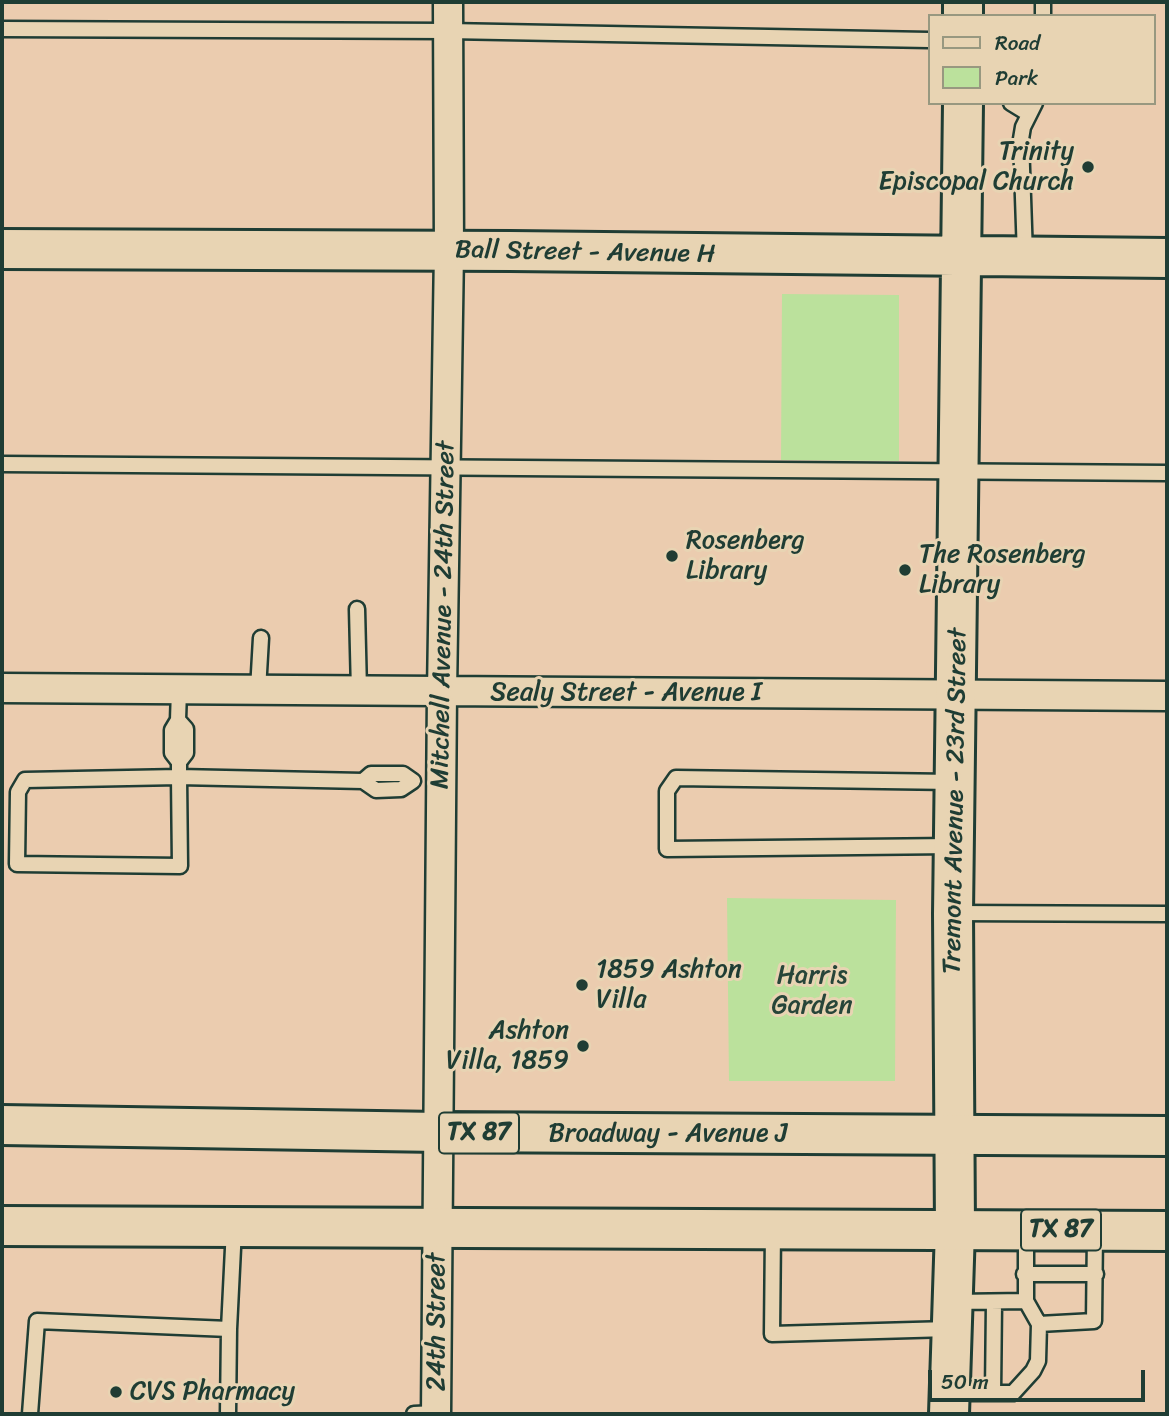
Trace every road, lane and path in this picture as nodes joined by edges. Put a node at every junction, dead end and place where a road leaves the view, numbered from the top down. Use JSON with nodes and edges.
{"nodes":[{"id":1,"x":448,"y":2,"type":"edge"},
{"id":2,"x":2,"y":29,"type":"edge"},
{"id":3,"x":448,"y":31,"type":"junction"},
{"id":4,"x":928,"y":40,"type":"edge"},
{"id":5,"x":963,"y":105,"type":"edge"},
{"id":6,"x":1032,"y":109,"type":"edge"},
{"id":7,"x":2,"y":249,"type":"edge"},
{"id":8,"x":449,"y":251,"type":"junction"},
{"id":9,"x":962,"y":257,"type":"junction"},
{"id":10,"x":1025,"y":257,"type":"junction"},
{"id":11,"x":1167,"y":258,"type":"edge"},
{"id":12,"x":2,"y":464,"type":"edge"},
{"id":13,"x":447,"y":469,"type":"junction"},
{"id":14,"x":959,"y":472,"type":"junction"},
{"id":15,"x":1167,"y":473,"type":"edge"},
{"id":16,"x":357,"y":609,"type":"dead end"},
{"id":17,"x":261,"y":638,"type":"dead end"},
{"id":18,"x":2,"y":688,"type":"edge"},
{"id":19,"x":179,"y":690,"type":"junction"},
{"id":20,"x":258,"y":690,"type":"junction"},
{"id":21,"x":359,"y":691,"type":"junction"},
{"id":22,"x":442,"y":692,"type":"junction"},
{"id":23,"x":957,"y":695,"type":"junction"},
{"id":24,"x":1167,"y":696,"type":"edge"},
{"id":25,"x":179,"y":777,"type":"junction"},
{"id":26,"x":442,"y":780,"type":"junction"},
{"id":27,"x":954,"y":782,"type":"junction"},
{"id":28,"x":954,"y":846,"type":"junction"},
{"id":29,"x":953,"y":913,"type":"junction"},
{"id":30,"x":1167,"y":914,"type":"edge"},
{"id":31,"x":2,"y":1125,"type":"edge"},
{"id":32,"x":439,"y":1132,"type":"junction"},
{"id":33,"x":956,"y":1135,"type":"junction"},
{"id":34,"x":1167,"y":1136,"type":"edge"},
{"id":35,"x":2,"y":1226,"type":"edge"},
{"id":36,"x":234,"y":1228,"type":"junction"},
{"id":37,"x":438,"y":1229,"type":"junction"},
{"id":38,"x":773,"y":1229,"type":"junction"},
{"id":39,"x":955,"y":1229,"type":"junction"},
{"id":40,"x":1026,"y":1229,"type":"junction"},
{"id":41,"x":1095,"y":1230,"type":"junction"},
{"id":42,"x":1167,"y":1231,"type":"edge"},
{"id":43,"x":1024,"y":1274,"type":"junction"},
{"id":44,"x":1096,"y":1274,"type":"junction"},
{"id":45,"x":1026,"y":1301,"type":"junction"},
{"id":46,"x":994,"y":1302,"type":"junction"},
{"id":47,"x":952,"y":1316,"type":"junction"},
{"id":48,"x":1040,"y":1324,"type":"junction"},
{"id":49,"x":229,"y":1329,"type":"junction"},
{"id":50,"x":993,"y":1392,"type":"junction"},
{"id":51,"x":949,"y":1404,"type":"edge"},
{"id":52,"x":30,"y":1414,"type":"edge"},
{"id":53,"x":228,"y":1414,"type":"edge"},
{"id":54,"x":429,"y":1414,"type":"edge"}],
"edges":[{"from":1,"to":3,"type":"street","name":"Mitchell Avenue - 24th Street"},
{"from":2,"to":3,"type":"lane"},
{"from":3,"to":4,"type":"lane"},
{"from":3,"to":8,"type":"street","name":"Mitchell Avenue - 24th Street"},
{"from":5,"to":9,"type":"street","name":"Tremont Avenue - 23rd Street"},
{"from":6,"to":10,"type":"lane"},
{"from":7,"to":8,"type":"street","name":"Ball Street - Avenue H"},
{"from":8,"to":9,"type":"street","name":"Ball Street - Avenue H"},
{"from":8,"to":13,"type":"street","name":"Mitchell Avenue - 24th Street"},
{"from":9,"to":10,"type":"street","name":"Ball Street - Avenue H"},
{"from":9,"to":14,"type":"street","name":"Tremont Avenue - 23rd Street"},
{"from":10,"to":11,"type":"street","name":"Ball Street - Avenue H"},
{"from":12,"to":13,"type":"lane"},
{"from":13,"to":14,"type":"lane"},
{"from":13,"to":22,"type":"street","name":"Mitchell Avenue - 24th Street"},
{"from":14,"to":15,"type":"lane"},
{"from":14,"to":23,"type":"street","name":"Tremont Avenue - 23rd Street"},
{"from":16,"to":21,"type":"lane"},
{"from":17,"to":20,"type":"lane"},
{"from":18,"to":19,"type":"street","name":"Sealy Street - Avenue I"},
{"from":19,"to":20,"type":"street","name":"Sealy Street - Avenue I"},
{"from":19,"to":25,"type":"lane"},
{"from":20,"to":21,"type":"street","name":"Sealy Street - Avenue I"},
{"from":21,"to":22,"type":"street","name":"Sealy Street - Avenue I"},
{"from":22,"to":23,"type":"street","name":"Sealy Street - Avenue I"},
{"from":22,"to":26,"type":"street","name":"Mitchell Avenue - 24th Street"},
{"from":23,"to":24,"type":"street","name":"Sealy Street - Avenue I"},
{"from":23,"to":27,"type":"street","name":"Tremont Avenue - 23rd Street"},
{"from":25,"to":25,"type":"lane"},
{"from":25,"to":26,"type":"lane"},
{"from":26,"to":32,"type":"street","name":"Mitchell Avenue - 24th Street"},
{"from":27,"to":28,"type":"street","name":"Tremont Avenue - 23rd Street"},
{"from":27,"to":28,"type":"lane"},
{"from":28,"to":29,"type":"street","name":"Tremont Avenue - 23rd Street"},
{"from":29,"to":30,"type":"lane"},
{"from":29,"to":33,"type":"street","name":"Tremont Avenue - 23rd Street"},
{"from":31,"to":32,"type":"street","name":"Broadway - Avenue J","number":"TX 87"},
{"from":32,"to":33,"type":"street","name":"Broadway - Avenue J","number":"TX 87"},
{"from":32,"to":37,"type":"street","name":"Mitchell Avenue - 24th Street"},
{"from":33,"to":34,"type":"street","name":"Broadway - Avenue J","number":"TX 87"},
{"from":33,"to":39,"type":"street","name":"Tremont Avenue - 23rd Street"},
{"from":35,"to":36,"type":"street","number":"TX 87"},
{"from":36,"to":37,"type":"street","number":"TX 87"},
{"from":36,"to":49,"type":"lane"},
{"from":37,"to":38,"type":"street","number":"TX 87"},
{"from":37,"to":54,"type":"street","name":"24th Street"},
{"from":38,"to":39,"type":"street","number":"TX 87"},
{"from":38,"to":47,"type":"lane"},
{"from":39,"to":40,"type":"street","number":"TX 87"},
{"from":39,"to":47,"type":"street","name":"Tremont Avenue - 23rd Street"},
{"from":40,"to":41,"type":"street","number":"TX 87"},
{"from":40,"to":43,"type":"lane"},
{"from":41,"to":42,"type":"street","number":"TX 87"},
{"from":41,"to":44,"type":"lane"},
{"from":43,"to":44,"type":"lane"},
{"from":43,"to":45,"type":"lane"},
{"from":44,"to":48,"type":"lane"},
{"from":45,"to":46,"type":"lane"},
{"from":45,"to":48,"type":"lane"},
{"from":46,"to":47,"type":"lane"},
{"from":46,"to":50,"type":"lane"},
{"from":47,"to":51,"type":"street","name":"Tremont Avenue - 23rd Street"},
{"from":48,"to":50,"type":"lane"},
{"from":49,"to":52,"type":"lane"},
{"from":49,"to":53,"type":"lane"},
{"from":50,"to":51,"type":"lane"}]}
